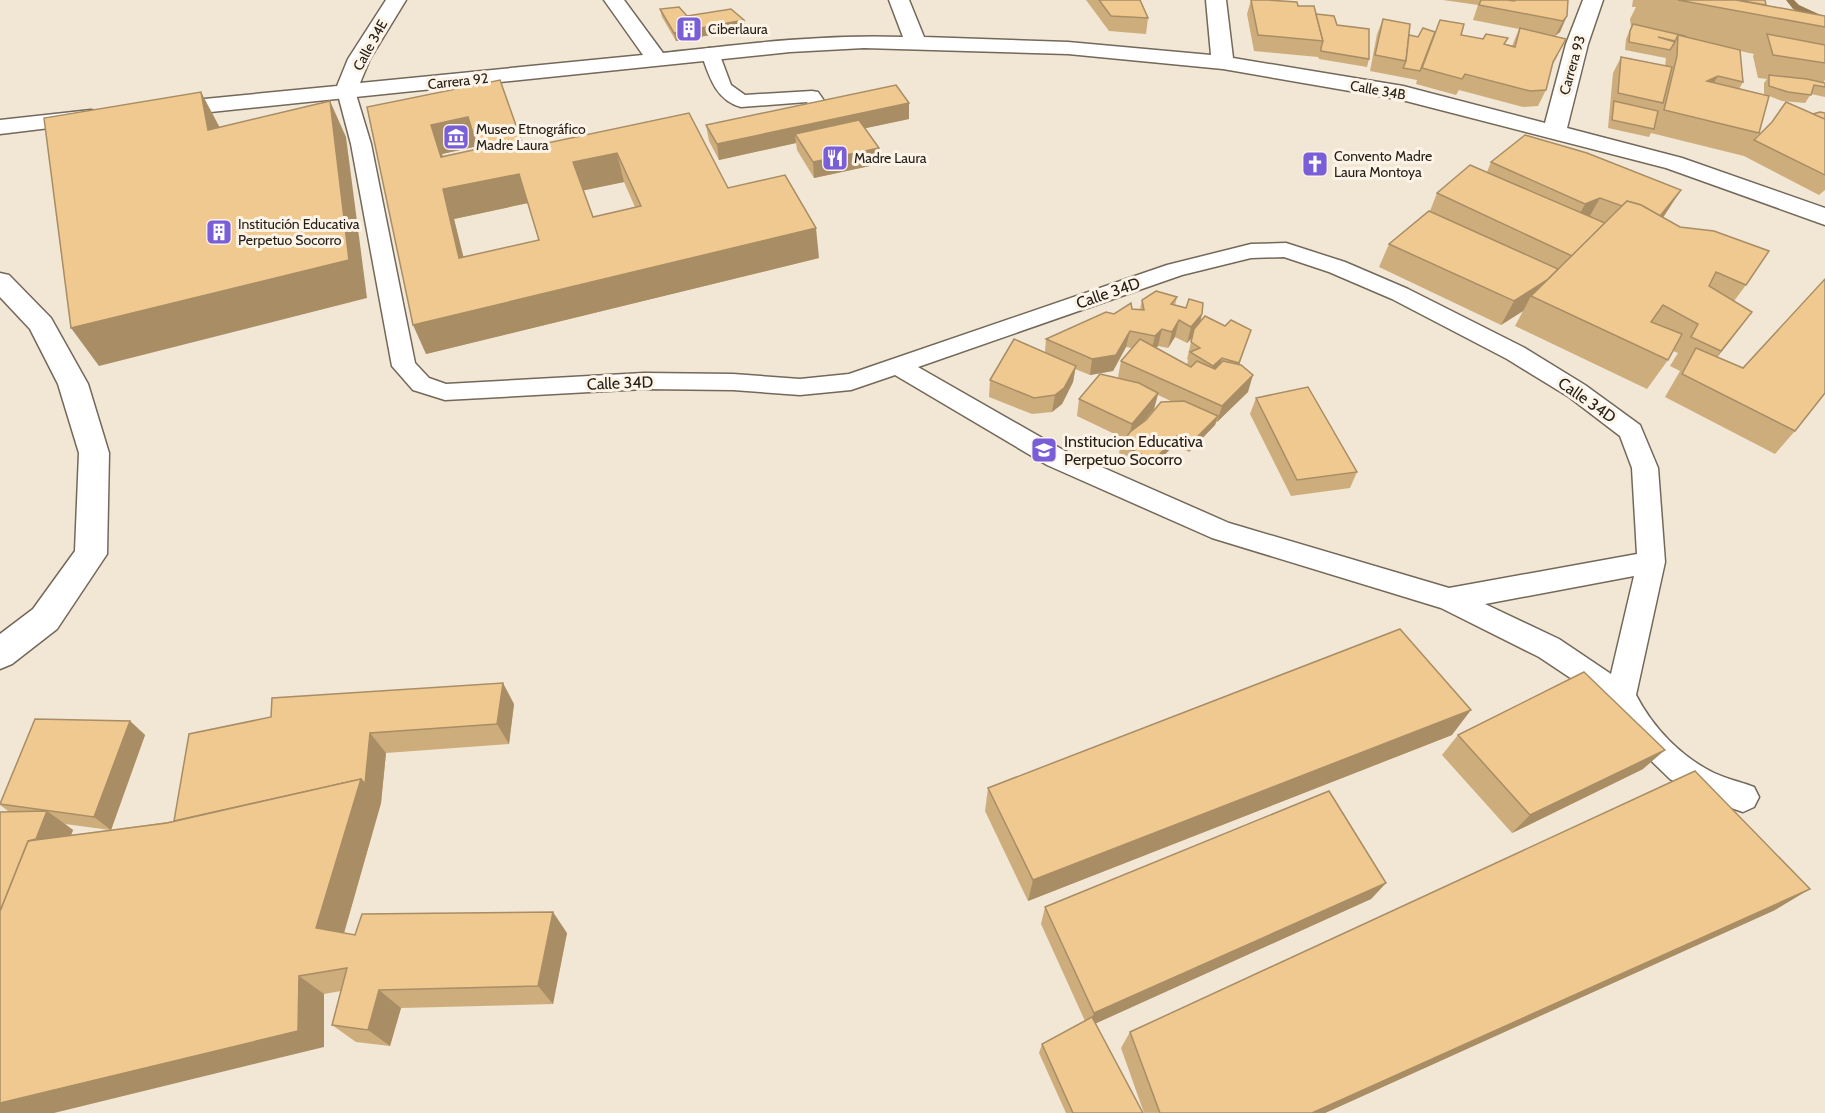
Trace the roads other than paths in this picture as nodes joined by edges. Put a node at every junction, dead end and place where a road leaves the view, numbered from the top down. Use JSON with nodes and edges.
{"nodes":[{"id":1,"x":396,"y":0,"type":"edge"},
{"id":2,"x":614,"y":0,"type":"edge"},
{"id":3,"x":899,"y":0,"type":"edge"},
{"id":4,"x":1216,"y":0,"type":"edge"},
{"id":5,"x":1593,"y":0,"type":"edge"},
{"id":6,"x":916,"y":43,"type":"junction"},
{"id":7,"x":710,"y":52,"type":"junction"},
{"id":8,"x":656,"y":58,"type":"junction"},
{"id":9,"x":1223,"y":63,"type":"junction"},
{"id":10,"x":346,"y":91,"type":"junction"},
{"id":11,"x":818,"y":105,"type":"edge"},
{"id":12,"x":140,"y":112,"type":"edge"},
{"id":13,"x":117,"y":114,"type":"edge"},
{"id":14,"x":0,"y":127,"type":"edge"},
{"id":15,"x":1554,"y":132,"type":"junction"},
{"id":16,"x":1825,"y":217,"type":"edge"},
{"id":17,"x":0,"y":282,"type":"edge"},
{"id":18,"x":899,"y":367,"type":"junction"},
{"id":19,"x":1651,"y":562,"type":"junction"},
{"id":20,"x":1449,"y":599,"type":"junction"},
{"id":21,"x":0,"y":654,"type":"edge"},
{"id":22,"x":1621,"y":696,"type":"junction"},
{"id":23,"x":1743,"y":797,"type":"dead end"}],
"edges":[{"from":1,"to":10,"type":"street","name":"Calle 34E"},
{"from":2,"to":8,"type":"street"},
{"from":3,"to":6,"type":"street"},
{"from":4,"to":9,"type":"street"},
{"from":5,"to":15,"type":"street","name":"Carrera 93"},
{"from":6,"to":7,"type":"street","name":"Carrera 92"},
{"from":6,"to":9,"type":"street","name":"Calle 34B"},
{"from":7,"to":8,"type":"street","name":"Carrera 92"},
{"from":7,"to":11,"type":"lane"},
{"from":8,"to":10,"type":"street","name":"Carrera 92"},
{"from":9,"to":15,"type":"street","name":"Calle 34B"},
{"from":10,"to":12,"type":"street","name":"Carrera 92"},
{"from":10,"to":18,"type":"lane","name":"Calle 34D"},
{"from":13,"to":14,"type":"street"},
{"from":15,"to":16,"type":"street","name":"Calle 34B"},
{"from":17,"to":21,"type":"street"},
{"from":18,"to":19,"type":"lane","name":"Calle 34D"},
{"from":18,"to":20,"type":"lane"},
{"from":19,"to":20,"type":"lane"},
{"from":19,"to":22,"type":"lane","name":"Calle 34D"},
{"from":20,"to":22,"type":"lane"},
{"from":22,"to":23,"type":"lane"}]}
